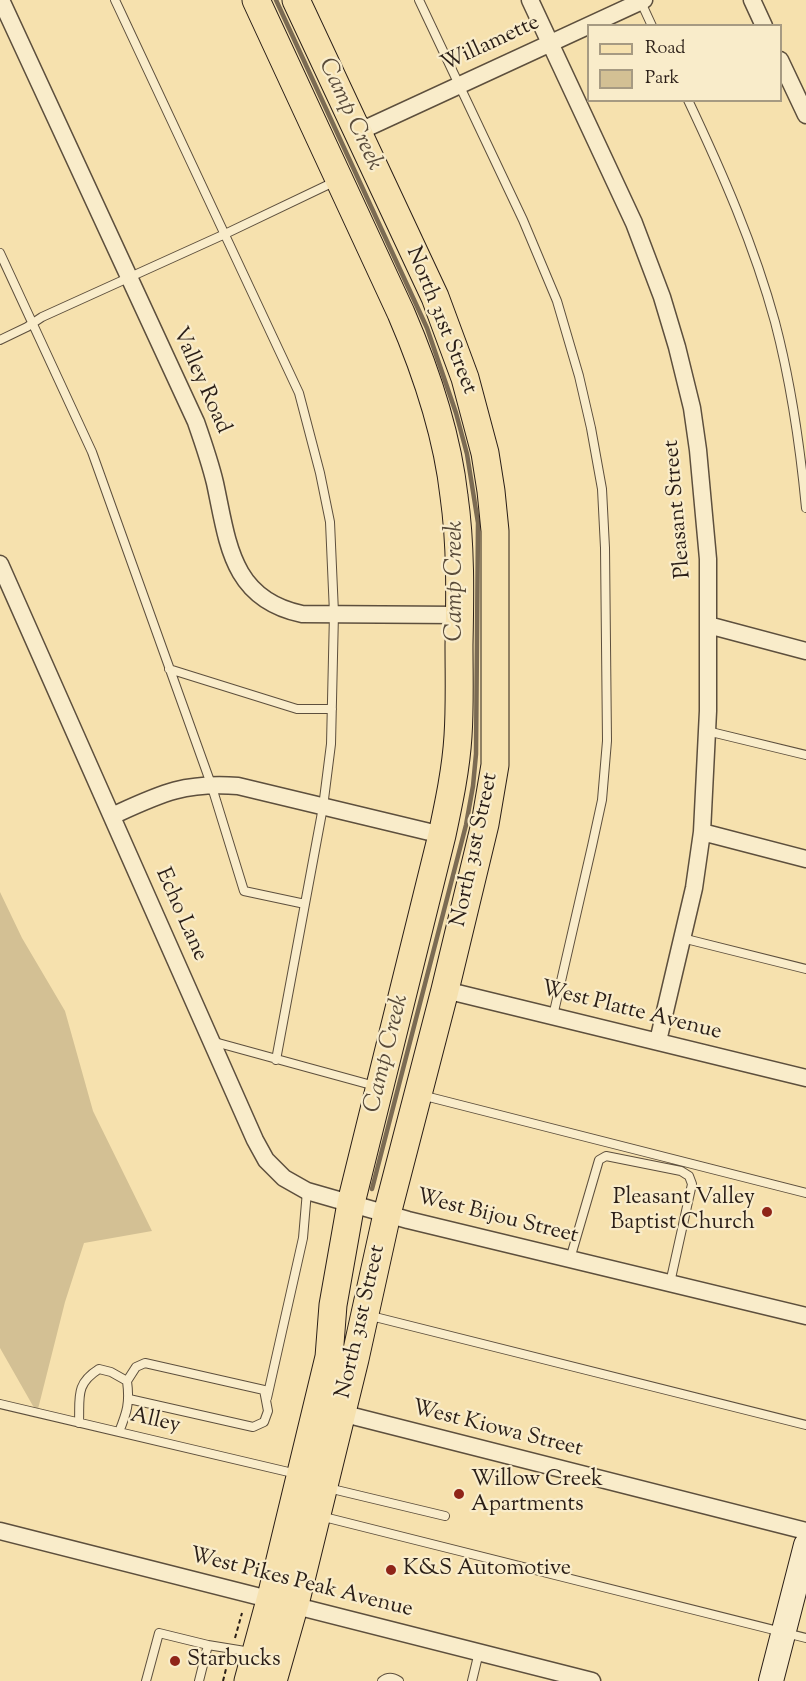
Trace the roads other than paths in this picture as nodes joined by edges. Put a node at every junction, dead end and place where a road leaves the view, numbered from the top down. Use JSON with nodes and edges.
{"nodes":[{"id":1,"x":1,"y":0,"type":"edge"},
{"id":2,"x":115,"y":0,"type":"edge"},
{"id":3,"x":256,"y":0,"type":"edge"},
{"id":4,"x":296,"y":0,"type":"edge"},
{"id":5,"x":419,"y":0,"type":"edge"},
{"id":6,"x":530,"y":0,"type":"edge"},
{"id":7,"x":641,"y":0,"type":"edge"},
{"id":8,"x":752,"y":0,"type":"edge"},
{"id":9,"x":590,"y":24,"type":"edge"},
{"id":10,"x":651,"y":24,"type":"edge"},
{"id":11,"x":763,"y":24,"type":"edge"},
{"id":12,"x":587,"y":26,"type":"edge"},
{"id":13,"x":550,"y":43,"type":"junction"},
{"id":14,"x":782,"y":64,"type":"edge"},
{"id":15,"x":459,"y":86,"type":"junction"},
{"id":16,"x":689,"y":102,"type":"edge"},
{"id":17,"x":806,"y":115,"type":"edge"},
{"id":18,"x":358,"y":132,"type":"junction"},
{"id":19,"x":339,"y":180,"type":"junction"},
{"id":20,"x":225,"y":234,"type":"junction"},
{"id":21,"x":0,"y":253,"type":"edge"},
{"id":22,"x":129,"y":278,"type":"junction"},
{"id":23,"x":33,"y":323,"type":"junction"},
{"id":24,"x":0,"y":340,"type":"edge"},
{"id":25,"x":806,"y":508,"type":"edge"},
{"id":26,"x":0,"y":564,"type":"edge"},
{"id":27,"x":334,"y":614,"type":"junction"},
{"id":28,"x":460,"y":615,"type":"junction"},
{"id":29,"x":708,"y":625,"type":"junction"},
{"id":30,"x":806,"y":651,"type":"edge"},
{"id":31,"x":169,"y":669,"type":"junction"},
{"id":32,"x":332,"y":709,"type":"junction"},
{"id":33,"x":707,"y":731,"type":"junction"},
{"id":34,"x":806,"y":755,"type":"edge"},
{"id":35,"x":211,"y":784,"type":"junction"},
{"id":36,"x":323,"y":807,"type":"junction"},
{"id":37,"x":112,"y":816,"type":"junction"},
{"id":38,"x":702,"y":832,"type":"junction"},
{"id":39,"x":442,"y":835,"type":"junction"},
{"id":40,"x":806,"y":859,"type":"edge"},
{"id":41,"x":305,"y":904,"type":"junction"},
{"id":42,"x":681,"y":938,"type":"junction"},
{"id":43,"x":806,"y":969,"type":"edge"},
{"id":44,"x":445,"y":990,"type":"junction"},
{"id":45,"x":553,"y":1016,"type":"junction"},
{"id":46,"x":211,"y":1041,"type":"junction"},
{"id":47,"x":658,"y":1041,"type":"junction"},
{"id":48,"x":276,"y":1060,"type":"junction"},
{"id":49,"x":806,"y":1078,"type":"edge"},
{"id":50,"x":380,"y":1087,"type":"junction"},
{"id":51,"x":418,"y":1094,"type":"junction"},
{"id":52,"x":307,"y":1191,"type":"junction"},
{"id":53,"x":806,"y":1192,"type":"edge"},
{"id":54,"x":351,"y":1203,"type":"junction"},
{"id":55,"x":387,"y":1214,"type":"junction"},
{"id":56,"x":570,"y":1259,"type":"junction"},
{"id":57,"x":670,"y":1283,"type":"junction"},
{"id":58,"x":365,"y":1314,"type":"junction"},
{"id":59,"x":806,"y":1316,"type":"edge"},
{"id":60,"x":127,"y":1381,"type":"junction"},
{"id":61,"x":129,"y":1399,"type":"junction"},
{"id":62,"x":267,"y":1399,"type":"junction"},
{"id":63,"x":0,"y":1404,"type":"edge"},
{"id":64,"x":329,"y":1410,"type":"junction"},
{"id":65,"x":79,"y":1423,"type":"junction"},
{"id":66,"x":806,"y":1425,"type":"edge"},
{"id":67,"x":119,"y":1432,"type":"junction"},
{"id":68,"x":312,"y":1481,"type":"junction"},
{"id":69,"x":317,"y":1516,"type":"junction"},
{"id":70,"x":444,"y":1516,"type":"dead end"},
{"id":71,"x":0,"y":1531,"type":"edge"},
{"id":72,"x":806,"y":1531,"type":"edge"},
{"id":73,"x":806,"y":1545,"type":"edge"},
{"id":74,"x":282,"y":1603,"type":"junction"},
{"id":75,"x":795,"y":1635,"type":"edge"},
{"id":76,"x":208,"y":1645,"type":"junction"},
{"id":77,"x":478,"y":1652,"type":"junction"},
{"id":78,"x":256,"y":1653,"type":"junction"},
{"id":79,"x":146,"y":1681,"type":"edge"},
{"id":80,"x":199,"y":1681,"type":"edge"},
{"id":81,"x":248,"y":1681,"type":"edge"},
{"id":82,"x":273,"y":1681,"type":"edge"},
{"id":83,"x":382,"y":1681,"type":"edge"},
{"id":84,"x":399,"y":1681,"type":"edge"},
{"id":85,"x":472,"y":1681,"type":"edge"},
{"id":86,"x":592,"y":1681,"type":"edge"},
{"id":87,"x":771,"y":1681,"type":"edge"}],
"edges":[{"from":1,"to":22,"type":"street","name":"Valley Road"},
{"from":2,"to":20,"type":"lane"},
{"from":3,"to":19,"type":"main road","name":"North 31st Street"},
{"from":4,"to":18,"type":"main road","name":"North 31st Street"},
{"from":5,"to":15,"type":"lane"},
{"from":6,"to":13,"type":"street","name":"Pleasant Street"},
{"from":7,"to":9,"type":"street","name":"Willamette"},
{"from":7,"to":10,"type":"lane"},
{"from":8,"to":11,"type":"street"},
{"from":12,"to":13,"type":"street","name":"Willamette"},
{"from":13,"to":15,"type":"street","name":"Willamette"},
{"from":13,"to":29,"type":"street","name":"Pleasant Street"},
{"from":14,"to":17,"type":"street"},
{"from":15,"to":18,"type":"street","name":"Willamette"},
{"from":15,"to":45,"type":"lane"},
{"from":16,"to":25,"type":"lane"},
{"from":18,"to":44,"type":"main road","name":"North 31st Street"},
{"from":19,"to":20,"type":"lane"},
{"from":19,"to":28,"type":"main road","name":"North 31st Street"},
{"from":20,"to":22,"type":"lane"},
{"from":20,"to":27,"type":"lane"},
{"from":21,"to":23,"type":"lane"},
{"from":22,"to":23,"type":"lane"},
{"from":22,"to":27,"type":"street","name":"Valley Road"},
{"from":23,"to":24,"type":"lane"},
{"from":23,"to":31,"type":"lane"},
{"from":26,"to":37,"type":"street","name":"Echo Lane"},
{"from":27,"to":28,"type":"street","name":"Valley Road"},
{"from":27,"to":32,"type":"lane"},
{"from":28,"to":39,"type":"main road","name":"North 31st Street"},
{"from":29,"to":30,"type":"street"},
{"from":29,"to":33,"type":"street","name":"Pleasant Street"},
{"from":31,"to":32,"type":"lane"},
{"from":31,"to":35,"type":"lane"},
{"from":32,"to":36,"type":"lane"},
{"from":33,"to":34,"type":"lane"},
{"from":33,"to":38,"type":"street","name":"Pleasant Street"},
{"from":35,"to":36,"type":"street"},
{"from":35,"to":37,"type":"street"},
{"from":35,"to":41,"type":"lane"},
{"from":36,"to":39,"type":"street"},
{"from":36,"to":41,"type":"lane"},
{"from":37,"to":46,"type":"street","name":"Echo Lane"},
{"from":38,"to":40,"type":"street"},
{"from":38,"to":42,"type":"street","name":"Pleasant Street"},
{"from":39,"to":50,"type":"main road","name":"North 31st Street"},
{"from":41,"to":48,"type":"lane"},
{"from":42,"to":43,"type":"lane"},
{"from":42,"to":47,"type":"street","name":"Pleasant Street"},
{"from":44,"to":45,"type":"street","name":"West Platte Avenue"},
{"from":44,"to":51,"type":"main road","name":"North 31st Street"},
{"from":45,"to":47,"type":"street","name":"West Platte Avenue"},
{"from":46,"to":48,"type":"lane"},
{"from":46,"to":52,"type":"street","name":"Echo Lane"},
{"from":47,"to":49,"type":"street","name":"West Platte Avenue"},
{"from":48,"to":50,"type":"lane"},
{"from":50,"to":54,"type":"main road","name":"North 31st Street"},
{"from":51,"to":53,"type":"lane"},
{"from":51,"to":55,"type":"main road","name":"North 31st Street"},
{"from":52,"to":54,"type":"street","name":"Echo Lane"},
{"from":52,"to":62,"type":"lane"},
{"from":54,"to":55,"type":"street","name":"Echo Lane"},
{"from":54,"to":64,"type":"main road","name":"North 31st Street"},
{"from":55,"to":56,"type":"street","name":"West Bijou Street"},
{"from":55,"to":58,"type":"main road","name":"North 31st Street"},
{"from":56,"to":57,"type":"street","name":"West Bijou Street"},
{"from":56,"to":57,"type":"lane"},
{"from":57,"to":59,"type":"street","name":"West Bijou Street"},
{"from":58,"to":64,"type":"main road","name":"North 31st Street"},
{"from":58,"to":66,"type":"lane"},
{"from":60,"to":61,"type":"lane"},
{"from":60,"to":62,"type":"lane"},
{"from":60,"to":65,"type":"lane"},
{"from":61,"to":62,"type":"lane"},
{"from":61,"to":67,"type":"lane"},
{"from":63,"to":65,"type":"lane","name":"Alley"},
{"from":64,"to":68,"type":"main road","name":"North 31st Street"},
{"from":64,"to":72,"type":"street","name":"West Kiowa Street"},
{"from":65,"to":67,"type":"lane","name":"Alley"},
{"from":67,"to":68,"type":"lane","name":"Alley"},
{"from":68,"to":69,"type":"main road","name":"North 31st Street"},
{"from":68,"to":70,"type":"lane","name":"Alley"},
{"from":68,"to":74,"type":"main road","name":"North 31st Street"},
{"from":69,"to":74,"type":"main road","name":"North 31st Street"},
{"from":69,"to":75,"type":"lane"},
{"from":71,"to":74,"type":"street","name":"West Pikes Peak Avenue"},
{"from":73,"to":75,"type":"main road"},
{"from":74,"to":77,"type":"street","name":"West Pikes Peak Avenue"},
{"from":74,"to":78,"type":"main road"},
{"from":74,"to":82,"type":"main road","name":"North 31st Street"},
{"from":75,"to":87,"type":"main road"},
{"from":76,"to":78,"type":"lane"},
{"from":76,"to":79,"type":"lane"},
{"from":76,"to":80,"type":"lane"},
{"from":77,"to":85,"type":"lane"},
{"from":77,"to":86,"type":"street","name":"West Pikes Peak Avenue"},
{"from":78,"to":81,"type":"main road"},
{"from":83,"to":84,"type":"lane"}]}
